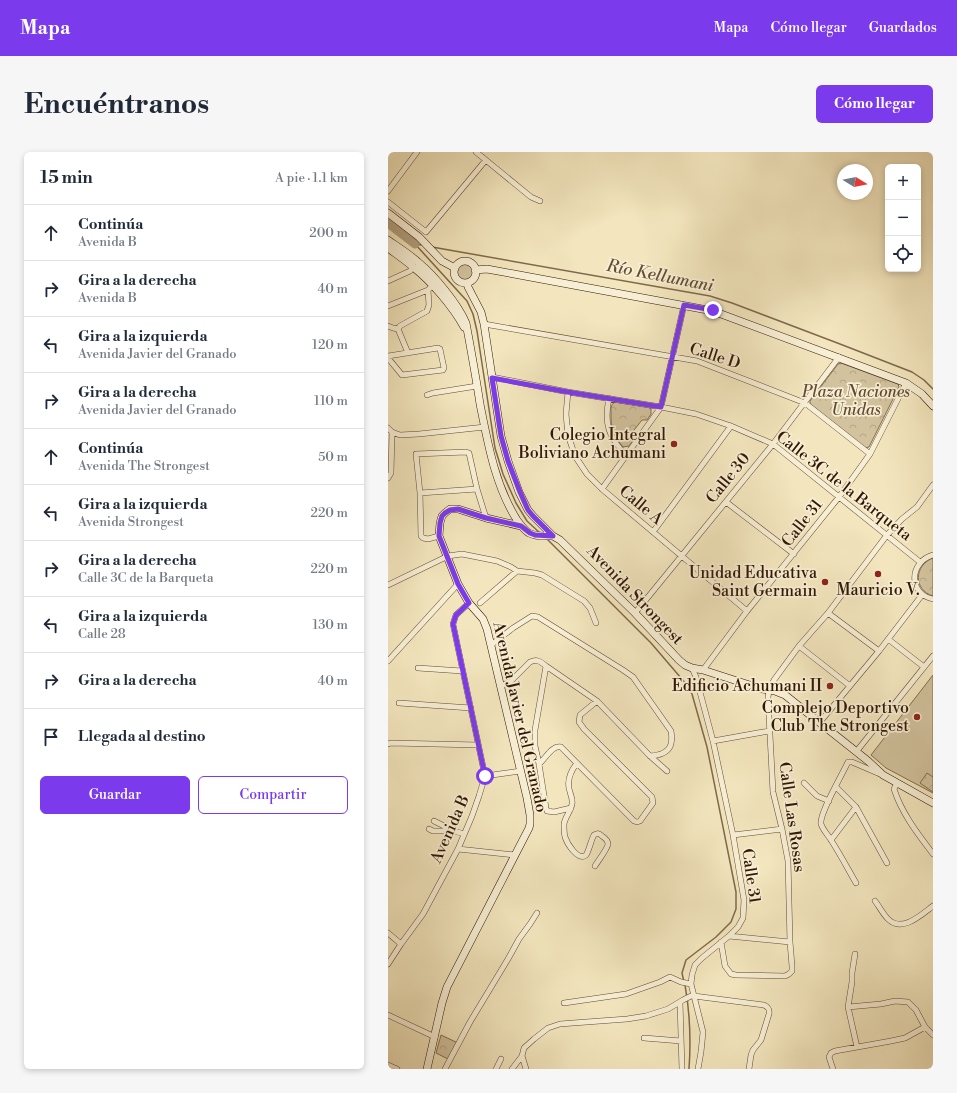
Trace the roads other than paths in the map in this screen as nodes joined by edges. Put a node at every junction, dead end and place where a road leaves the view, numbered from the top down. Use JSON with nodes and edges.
{"nodes":[{"id":1,"x":417,"y":152,"type":"edge"},
{"id":2,"x":476,"y":152,"type":"edge"},
{"id":3,"x":486,"y":161,"type":"junction"},
{"id":4,"x":388,"y":191,"type":"edge"},
{"id":5,"x":540,"y":201,"type":"dead end"},
{"id":6,"x":388,"y":202,"type":"edge"},
{"id":7,"x":388,"y":213,"type":"edge"},
{"id":8,"x":388,"y":240,"type":"edge"},
{"id":9,"x":388,"y":248,"type":"edge"},
{"id":10,"x":416,"y":264,"type":"junction"},
{"id":11,"x":455,"y":268,"type":"junction"},
{"id":12,"x":475,"y":270,"type":"junction"},
{"id":13,"x":388,"y":281,"type":"edge"},
{"id":14,"x":467,"y":283,"type":"junction"},
{"id":15,"x":432,"y":286,"type":"junction"},
{"id":16,"x":684,"y":305,"type":"junction"},
{"id":17,"x":388,"y":306,"type":"edge"},
{"id":18,"x":484,"y":324,"type":"junction"},
{"id":19,"x":388,"y":326,"type":"edge"},
{"id":20,"x":398,"y":329,"type":"junction"},
{"id":21,"x":408,"y":353,"type":"junction"},
{"id":22,"x":672,"y":356,"type":"junction"},
{"id":23,"x":388,"y":357,"type":"edge"},
{"id":24,"x":839,"y":357,"type":"junction"},
{"id":25,"x":492,"y":378,"type":"junction"},
{"id":26,"x":906,"y":383,"type":"junction"},
{"id":27,"x":477,"y":386,"type":"junction"},
{"id":28,"x":568,"y":392,"type":"junction"},
{"id":29,"x":427,"y":395,"type":"dead end"},
{"id":30,"x":609,"y":398,"type":"junction"},
{"id":31,"x":804,"y":403,"type":"junction"},
{"id":32,"x":933,"y":406,"type":"edge"},
{"id":33,"x":661,"y":407,"type":"junction"},
{"id":34,"x":731,"y":426,"type":"junction"},
{"id":35,"x":485,"y":427,"type":"junction"},
{"id":36,"x":388,"y":428,"type":"edge"},
{"id":37,"x":392,"y":432,"type":"junction"},
{"id":38,"x":773,"y":444,"type":"junction"},
{"id":39,"x":870,"y":454,"type":"junction"},
{"id":40,"x":626,"y":455,"type":"junction"},
{"id":41,"x":388,"y":478,"type":"edge"},
{"id":42,"x":933,"y":485,"type":"edge"},
{"id":43,"x":477,"y":489,"type":"junction"},
{"id":44,"x":602,"y":489,"type":"junction"},
{"id":45,"x":420,"y":492,"type":"junction"},
{"id":46,"x":839,"y":497,"type":"junction"},
{"id":47,"x":726,"y":502,"type":"junction"},
{"id":48,"x":486,"y":518,"type":"junction"},
{"id":49,"x":521,"y":526,"type":"junction"},
{"id":50,"x":653,"y":532,"type":"junction"},
{"id":51,"x":887,"y":534,"type":"junction"},
{"id":52,"x":439,"y":536,"type":"junction"},
{"id":53,"x":551,"y":536,"type":"junction"},
{"id":54,"x":794,"y":554,"type":"junction"},
{"id":55,"x":933,"y":554,"type":"edge"},
{"id":56,"x":448,"y":556,"type":"junction"},
{"id":57,"x":682,"y":556,"type":"junction"},
{"id":58,"x":920,"y":562,"type":"junction"},
{"id":59,"x":516,"y":571,"type":"junction"},
{"id":60,"x":458,"y":584,"type":"junction"},
{"id":61,"x":388,"y":585,"type":"edge"},
{"id":62,"x":922,"y":595,"type":"junction"},
{"id":63,"x":933,"y":600,"type":"edge"},
{"id":64,"x":469,"y":603,"type":"junction"},
{"id":65,"x":480,"y":603,"type":"dead end"},
{"id":66,"x":747,"y":611,"type":"junction"},
{"id":67,"x":635,"y":613,"type":"junction"},
{"id":68,"x":828,"y":613,"type":"junction"},
{"id":69,"x":596,"y":623,"type":"dead end"},
{"id":70,"x":888,"y":639,"type":"junction"},
{"id":71,"x":491,"y":645,"type":"junction"},
{"id":72,"x":799,"y":646,"type":"junction"},
{"id":73,"x":878,"y":651,"type":"junction"},
{"id":74,"x":933,"y":656,"type":"edge"},
{"id":75,"x":388,"y":661,"type":"edge"},
{"id":76,"x":546,"y":666,"type":"junction"},
{"id":77,"x":924,"y":667,"type":"junction"},
{"id":78,"x":418,"y":668,"type":"dead end"},
{"id":79,"x":692,"y":668,"type":"junction"},
{"id":80,"x":703,"y":670,"type":"junction"},
{"id":81,"x":462,"y":671,"type":"junction"},
{"id":82,"x":501,"y":686,"type":"junction"},
{"id":83,"x":850,"y":686,"type":"junction"},
{"id":84,"x":769,"y":690,"type":"junction"},
{"id":85,"x":597,"y":701,"type":"junction"},
{"id":86,"x":399,"y":703,"type":"dead end"},
{"id":87,"x":471,"y":708,"type":"junction"},
{"id":88,"x":820,"y":722,"type":"junction"},
{"id":89,"x":769,"y":731,"type":"junction"},
{"id":90,"x":714,"y":741,"type":"junction"},
{"id":91,"x":388,"y":744,"type":"edge"},
{"id":92,"x":478,"y":745,"type":"junction"},
{"id":93,"x":856,"y":752,"type":"junction"},
{"id":94,"x":650,"y":756,"type":"junction"},
{"id":95,"x":577,"y":763,"type":"junction"},
{"id":96,"x":539,"y":764,"type":"junction"},
{"id":97,"x":521,"y":770,"type":"junction"},
{"id":98,"x":667,"y":770,"type":"dead end"},
{"id":99,"x":883,"y":775,"type":"junction"},
{"id":100,"x":485,"y":776,"type":"junction"},
{"id":101,"x":804,"y":783,"type":"dead end"},
{"id":102,"x":897,"y":783,"type":"junction"},
{"id":103,"x":836,"y":787,"type":"junction"},
{"id":104,"x":829,"y":801,"type":"junction"},
{"id":105,"x":933,"y":802,"type":"edge"},
{"id":106,"x":571,"y":808,"type":"junction"},
{"id":107,"x":856,"y":808,"type":"junction"},
{"id":108,"x":434,"y":821,"type":"dead end"},
{"id":109,"x":782,"y":829,"type":"junction"},
{"id":110,"x":429,"y":830,"type":"dead end"},
{"id":111,"x":454,"y":831,"type":"junction"},
{"id":112,"x":464,"y":834,"type":"junction"},
{"id":113,"x":732,"y":835,"type":"junction"},
{"id":114,"x":831,"y":840,"type":"junction"},
{"id":115,"x":458,"y":849,"type":"junction"},
{"id":116,"x":933,"y":854,"type":"edge"},
{"id":117,"x":515,"y":855,"type":"junction"},
{"id":118,"x":887,"y":863,"type":"dead end"},
{"id":119,"x":595,"y":866,"type":"dead end"},
{"id":120,"x":856,"y":883,"type":"dead end"},
{"id":121,"x":875,"y":901,"type":"dead end"},
{"id":122,"x":933,"y":906,"type":"edge"},
{"id":123,"x":538,"y":912,"type":"dead end"},
{"id":124,"x":388,"y":933,"type":"edge"},
{"id":125,"x":729,"y":936,"type":"junction"},
{"id":126,"x":721,"y":942,"type":"junction"},
{"id":127,"x":790,"y":942,"type":"junction"},
{"id":128,"x":401,"y":944,"type":"junction"},
{"id":129,"x":855,"y":954,"type":"dead end"},
{"id":130,"x":388,"y":964,"type":"edge"},
{"id":131,"x":687,"y":983,"type":"junction"},
{"id":132,"x":693,"y":996,"type":"junction"},
{"id":133,"x":682,"y":1001,"type":"junction"},
{"id":134,"x":564,"y":1003,"type":"dead end"},
{"id":135,"x":848,"y":1007,"type":"junction"},
{"id":136,"x":388,"y":1015,"type":"edge"},
{"id":137,"x":925,"y":1027,"type":"junction"},
{"id":138,"x":933,"y":1035,"type":"edge"},
{"id":139,"x":435,"y":1037,"type":"junction"},
{"id":140,"x":644,"y":1038,"type":"dead end"},
{"id":141,"x":681,"y":1041,"type":"junction"},
{"id":142,"x":857,"y":1047,"type":"junction"},
{"id":143,"x":522,"y":1056,"type":"junction"},
{"id":144,"x":501,"y":1059,"type":"dead end"},
{"id":145,"x":388,"y":1065,"type":"edge"},
{"id":146,"x":397,"y":1069,"type":"edge"},
{"id":147,"x":427,"y":1069,"type":"edge"},
{"id":148,"x":445,"y":1069,"type":"edge"},
{"id":149,"x":496,"y":1069,"type":"edge"},
{"id":150,"x":512,"y":1069,"type":"edge"},
{"id":151,"x":526,"y":1069,"type":"edge"},
{"id":152,"x":682,"y":1069,"type":"edge"},
{"id":153,"x":698,"y":1069,"type":"edge"},
{"id":154,"x":749,"y":1069,"type":"edge"},
{"id":155,"x":833,"y":1069,"type":"edge"}],
"edges":[{"from":1,"to":4,"type":"street"},
{"from":2,"to":3,"type":"street"},
{"from":3,"to":5,"type":"street"},
{"from":3,"to":6,"type":"street"},
{"from":7,"to":11,"type":"street"},
{"from":8,"to":10,"type":"street"},
{"from":9,"to":10,"type":"street"},
{"from":10,"to":13,"type":"street"},
{"from":10,"to":15,"type":"street"},
{"from":11,"to":12,"type":"street"},
{"from":11,"to":14,"type":"street"},
{"from":12,"to":14,"type":"street"},
{"from":12,"to":16,"type":"street"},
{"from":14,"to":18,"type":"street","name":"Avenida Strongest"},
{"from":15,"to":17,"type":"street"},
{"from":15,"to":20,"type":"street"},
{"from":15,"to":27,"type":"street"},
{"from":16,"to":22,"type":"street"},
{"from":16,"to":24,"type":"street"},
{"from":18,"to":22,"type":"street","name":"Calle D"},
{"from":18,"to":25,"type":"street","name":"Avenida Strongest"},
{"from":19,"to":20,"type":"street"},
{"from":20,"to":21,"type":"street"},
{"from":21,"to":23,"type":"street"},
{"from":21,"to":23,"type":"street"},
{"from":22,"to":31,"type":"street","name":"Calle D"},
{"from":22,"to":33,"type":"street"},
{"from":24,"to":26,"type":"street"},
{"from":24,"to":31,"type":"street","name":"Calle 30"},
{"from":25,"to":28,"type":"street","name":"Calle 3C de la Barqueta"},
{"from":25,"to":53,"type":"street","name":"Avenida Strongest"},
{"from":26,"to":32,"type":"street"},
{"from":26,"to":39,"type":"street","name":"Calle 31"},
{"from":27,"to":29,"type":"street"},
{"from":27,"to":35,"type":"street"},
{"from":28,"to":30,"type":"street","name":"Calle 3C de la Barqueta"},
{"from":28,"to":44,"type":"street","name":"Calle A"},
{"from":30,"to":33,"type":"street","name":"Calle 3C de la Barqueta"},
{"from":30,"to":40,"type":"street"},
{"from":31,"to":38,"type":"street","name":"Calle 30"},
{"from":31,"to":39,"type":"street","name":"Calle D"},
{"from":33,"to":34,"type":"street","name":"Calle 3C de la Barqueta"},
{"from":33,"to":40,"type":"street"},
{"from":34,"to":38,"type":"street","name":"Calle 3C de la Barqueta"},
{"from":34,"to":50,"type":"street"},
{"from":35,"to":37,"type":"street"},
{"from":35,"to":49,"type":"street"},
{"from":36,"to":37,"type":"street"},
{"from":37,"to":41,"type":"street"},
{"from":38,"to":46,"type":"street","name":"Calle 3C de la Barqueta"},
{"from":38,"to":47,"type":"street","name":"Calle 30"},
{"from":39,"to":46,"type":"street","name":"Calle 31"},
{"from":40,"to":44,"type":"street"},
{"from":42,"to":51,"type":"street"},
{"from":43,"to":45,"type":"street"},
{"from":43,"to":45,"type":"street"},
{"from":43,"to":48,"type":"street"},
{"from":44,"to":50,"type":"street","name":"Calle A"},
{"from":45,"to":52,"type":"street"},
{"from":46,"to":51,"type":"street","name":"Calle 3C de la Barqueta"},
{"from":46,"to":54,"type":"street","name":"Calle 31"},
{"from":47,"to":54,"type":"street"},
{"from":47,"to":57,"type":"street","name":"Calle 30"},
{"from":48,"to":49,"type":"street"},
{"from":48,"to":52,"type":"street"},
{"from":49,"to":53,"type":"street"},
{"from":50,"to":57,"type":"street","name":"Calle A"},
{"from":51,"to":58,"type":"street","name":"Calle 3C de la Barqueta"},
{"from":51,"to":68,"type":"street"},
{"from":52,"to":56,"type":"street","name":"Avenida Javier del Granado"},
{"from":53,"to":67,"type":"street","name":"Avenida Strongest"},
{"from":54,"to":66,"type":"street","name":"Calle 31"},
{"from":55,"to":58,"type":"street"},
{"from":56,"to":59,"type":"street"},
{"from":56,"to":60,"type":"street","name":"Avenida Javier del Granado"},
{"from":56,"to":61,"type":"street"},
{"from":57,"to":66,"type":"street","name":"Calle A"},
{"from":57,"to":67,"type":"street","name":"Calle 30"},
{"from":58,"to":62,"type":"street"},
{"from":59,"to":65,"type":"street"},
{"from":59,"to":69,"type":"street"},
{"from":60,"to":64,"type":"street","name":"Avenida Javier del Granado"},
{"from":60,"to":75,"type":"street"},
{"from":62,"to":63,"type":"street"},
{"from":62,"to":70,"type":"street"},
{"from":64,"to":71,"type":"street","name":"Avenida Javier del Granado"},
{"from":64,"to":81,"type":"street","name":"Avenida B"},
{"from":66,"to":80,"type":"street","name":"Calle 31"},
{"from":67,"to":79,"type":"street","name":"Avenida Strongest"},
{"from":68,"to":72,"type":"street"},
{"from":68,"to":73,"type":"street"},
{"from":70,"to":73,"type":"street"},
{"from":70,"to":77,"type":"street"},
{"from":71,"to":82,"type":"street","name":"Avenida Javier del Granado"},
{"from":71,"to":94,"type":"street"},
{"from":72,"to":83,"type":"street"},
{"from":72,"to":84,"type":"street"},
{"from":73,"to":83,"type":"street"},
{"from":74,"to":77,"type":"street"},
{"from":76,"to":82,"type":"street"},
{"from":76,"to":85,"type":"street"},
{"from":76,"to":96,"type":"street"},
{"from":77,"to":93,"type":"street"},
{"from":78,"to":81,"type":"street"},
{"from":79,"to":80,"type":"street","name":"Avenida Strongest"},
{"from":79,"to":90,"type":"street","name":"Calle 31"},
{"from":80,"to":84,"type":"street","name":"Avenida Strongest"},
{"from":81,"to":87,"type":"street","name":"Avenida B"},
{"from":82,"to":97,"type":"street","name":"Avenida Javier del Granado"},
{"from":83,"to":88,"type":"street"},
{"from":84,"to":88,"type":"street","name":"Avenida Strongest"},
{"from":84,"to":89,"type":"street","name":"Calle Las Rosas"},
{"from":85,"to":94,"type":"street"},
{"from":85,"to":95,"type":"street"},
{"from":86,"to":87,"type":"street"},
{"from":87,"to":92,"type":"street","name":"Avenida B"},
{"from":88,"to":93,"type":"street","name":"Avenida Strongest"},
{"from":89,"to":90,"type":"street"},
{"from":89,"to":109,"type":"street","name":"Calle Las Rosas"},
{"from":90,"to":113,"type":"street","name":"Calle 31"},
{"from":91,"to":92,"type":"street"},
{"from":92,"to":100,"type":"street","name":"Avenida B"},
{"from":93,"to":99,"type":"street","name":"Avenida Strongest"},
{"from":94,"to":98,"type":"street"},
{"from":95,"to":96,"type":"street"},
{"from":95,"to":106,"type":"street"},
{"from":96,"to":106,"type":"street"},
{"from":97,"to":100,"type":"street"},
{"from":97,"to":117,"type":"street","name":"Avenida Javier del Granado"},
{"from":99,"to":102,"type":"street","name":"Avenida Strongest"},
{"from":99,"to":103,"type":"street"},
{"from":100,"to":112,"type":"street","name":"Avenida B"},
{"from":101,"to":104,"type":"street"},
{"from":102,"to":105,"type":"street","name":"Avenida Strongest"},
{"from":102,"to":116,"type":"street"},
{"from":103,"to":104,"type":"street"},
{"from":103,"to":107,"type":"street"},
{"from":104,"to":114,"type":"street"},
{"from":106,"to":119,"type":"street"},
{"from":107,"to":114,"type":"street"},
{"from":107,"to":118,"type":"street"},
{"from":108,"to":111,"type":"street"},
{"from":109,"to":113,"type":"street"},
{"from":109,"to":127,"type":"street","name":"Calle Las Rosas"},
{"from":110,"to":111,"type":"street"},
{"from":111,"to":112,"type":"street"},
{"from":112,"to":115,"type":"street","name":"Avenida B"},
{"from":113,"to":125,"type":"street","name":"Calle 31"},
{"from":114,"to":120,"type":"street"},
{"from":115,"to":117,"type":"street"},
{"from":115,"to":128,"type":"street","name":"Avenida B"},
{"from":117,"to":139,"type":"street","name":"Avenida Javier del Granado"},
{"from":121,"to":122,"type":"street"},
{"from":123,"to":148,"type":"street"},
{"from":124,"to":128,"type":"street"},
{"from":125,"to":126,"type":"street","name":"Calle 31"},
{"from":125,"to":127,"type":"street"},
{"from":126,"to":127,"type":"street","name":"Calle Las Rosas"},
{"from":126,"to":131,"type":"street","name":"Calle 31"},
{"from":128,"to":130,"type":"street","name":"Avenida B"},
{"from":129,"to":135,"type":"street"},
{"from":131,"to":132,"type":"street","name":"Calle 31"},
{"from":131,"to":134,"type":"street"},
{"from":132,"to":133,"type":"street"},
{"from":132,"to":153,"type":"street","name":"Calle 31"},
{"from":132,"to":154,"type":"street"},
{"from":133,"to":141,"type":"street"},
{"from":133,"to":143,"type":"street"},
{"from":135,"to":137,"type":"street"},
{"from":135,"to":142,"type":"street"},
{"from":136,"to":139,"type":"street"},
{"from":137,"to":138,"type":"street"},
{"from":137,"to":142,"type":"street"},
{"from":139,"to":147,"type":"street","name":"Avenida Javier del Granado"},
{"from":140,"to":141,"type":"street"},
{"from":141,"to":152,"type":"street"},
{"from":142,"to":155,"type":"street"},
{"from":143,"to":150,"type":"street"},
{"from":143,"to":151,"type":"street"},
{"from":144,"to":149,"type":"street"},
{"from":145,"to":146,"type":"street"}]}
